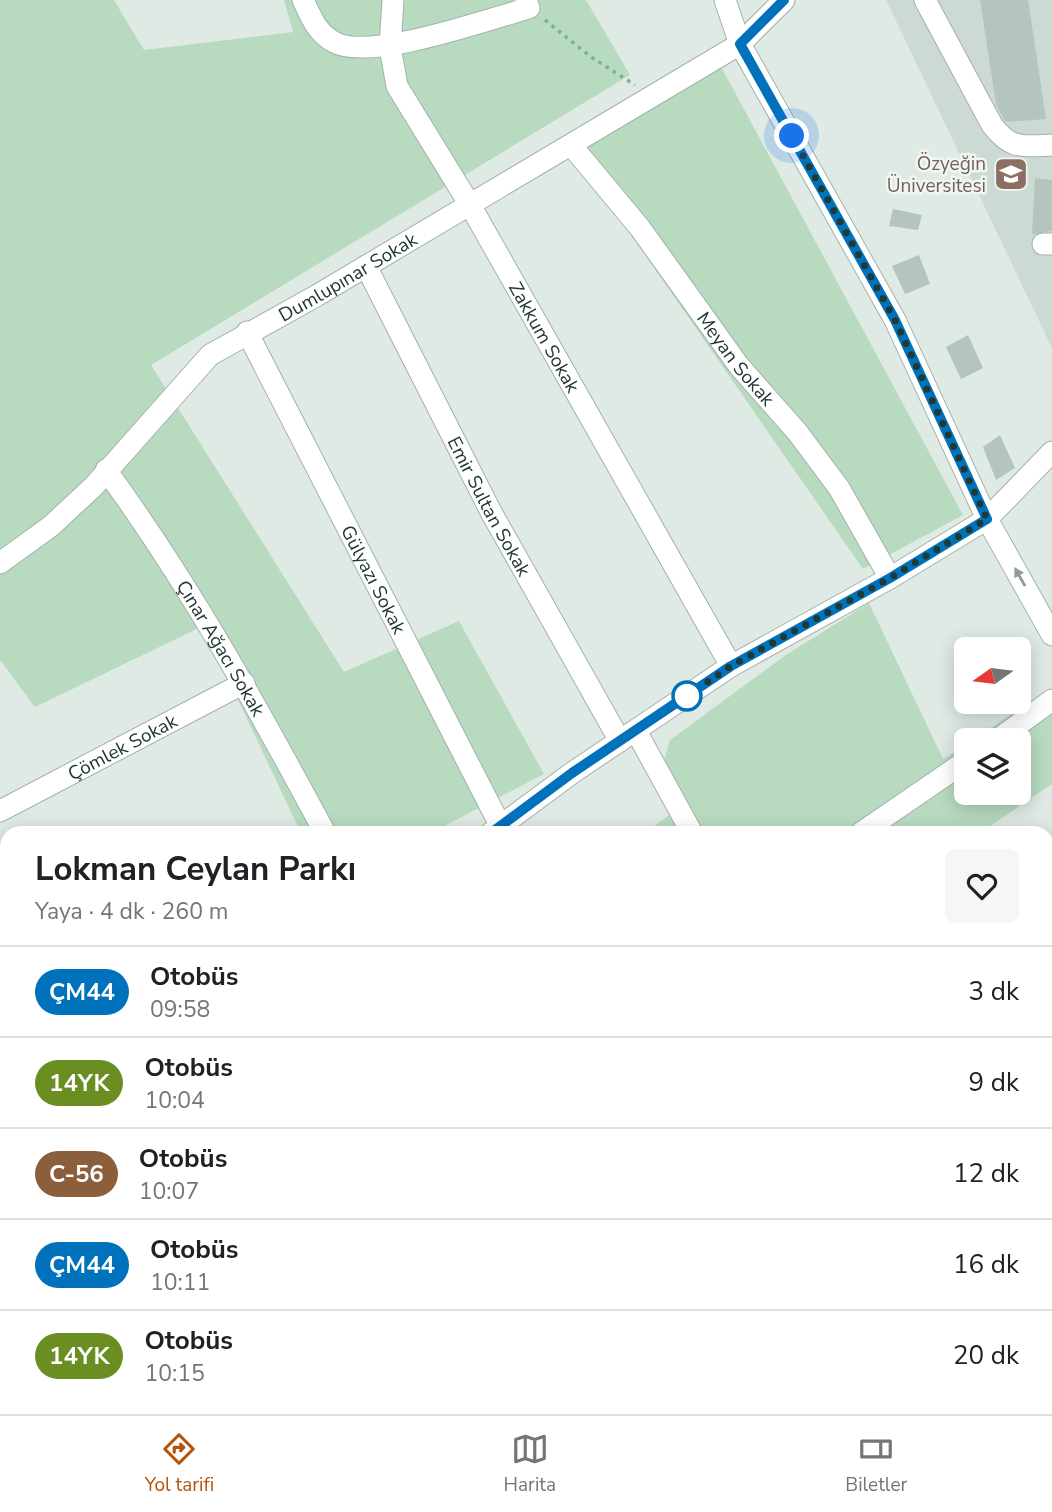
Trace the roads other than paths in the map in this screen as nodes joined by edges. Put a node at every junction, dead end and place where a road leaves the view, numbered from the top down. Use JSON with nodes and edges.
{"nodes":[{"id":1,"x":303,"y":0,"type":"edge"},
{"id":2,"x":393,"y":0,"type":"edge"},
{"id":3,"x":724,"y":0,"type":"edge"},
{"id":4,"x":784,"y":0,"type":"edge"},
{"id":5,"x":925,"y":0,"type":"edge"},
{"id":6,"x":528,"y":4,"type":"edge"},
{"id":7,"x":740,"y":44,"type":"junction"},
{"id":8,"x":390,"y":47,"type":"junction"},
{"id":9,"x":571,"y":145,"type":"junction"},
{"id":10,"x":1052,"y":145,"type":"edge"},
{"id":11,"x":470,"y":205,"type":"junction"},
{"id":12,"x":366,"y":266,"type":"junction"},
{"id":13,"x":247,"y":332,"type":"junction"},
{"id":14,"x":1052,"y":452,"type":"edge"},
{"id":15,"x":106,"y":470,"type":"junction"},
{"id":16,"x":987,"y":519,"type":"junction"},
{"id":17,"x":0,"y":563,"type":"edge"},
{"id":18,"x":890,"y":578,"type":"junction"},
{"id":19,"x":1052,"y":635,"type":"edge"},
{"id":20,"x":731,"y":666,"type":"junction"},
{"id":21,"x":244,"y":683,"type":"junction"},
{"id":22,"x":1052,"y":700,"type":"edge"},
{"id":23,"x":1014,"y":728,"type":"edge"},
{"id":24,"x":628,"y":736,"type":"junction"},
{"id":25,"x":954,"y":769,"type":"edge"},
{"id":26,"x":0,"y":811,"type":"edge"},
{"id":27,"x":321,"y":826,"type":"edge"},
{"id":28,"x":494,"y":826,"type":"edge"},
{"id":29,"x":502,"y":826,"type":"edge"},
{"id":30,"x":687,"y":826,"type":"edge"},
{"id":31,"x":871,"y":826,"type":"edge"}],
"edges":[{"from":1,"to":8,"type":"street"},
{"from":2,"to":8,"type":"street","name":"Zakkum Sokak"},
{"from":3,"to":7,"type":"street"},
{"from":4,"to":7,"type":"street","name":"Dumlupınar Sokak"},
{"from":5,"to":10,"type":"street"},
{"from":6,"to":8,"type":"street"},
{"from":7,"to":9,"type":"street","name":"Dumlupınar Sokak"},
{"from":7,"to":16,"type":"street"},
{"from":8,"to":11,"type":"street","name":"Zakkum Sokak"},
{"from":9,"to":11,"type":"street","name":"Dumlupınar Sokak"},
{"from":9,"to":18,"type":"street","name":"Meyan Sokak"},
{"from":11,"to":12,"type":"street","name":"Dumlupınar Sokak"},
{"from":11,"to":20,"type":"street","name":"Zakkum Sokak"},
{"from":12,"to":13,"type":"street","name":"Dumlupınar Sokak"},
{"from":12,"to":24,"type":"street","name":"Emir Sultan Sokak"},
{"from":13,"to":15,"type":"street","name":"Dumlupınar Sokak"},
{"from":13,"to":28,"type":"street","name":"Gülyazı Sokak"},
{"from":14,"to":16,"type":"street"},
{"from":15,"to":17,"type":"street","name":"Dumlupınar Sokak"},
{"from":15,"to":21,"type":"street","name":"Çınar Ağacı Sokak"},
{"from":16,"to":18,"type":"street"},
{"from":19,"to":16,"type":"street","one_way":true},
{"from":18,"to":20,"type":"street"},
{"from":20,"to":24,"type":"street"},
{"from":21,"to":26,"type":"street","name":"Çömlek Sokak"},
{"from":21,"to":27,"type":"street","name":"Çınar Ağacı Sokak"},
{"from":22,"to":23,"type":"street"},
{"from":24,"to":29,"type":"street"},
{"from":24,"to":30,"type":"street","name":"Emir Sultan Sokak"},
{"from":25,"to":31,"type":"street"}]}
